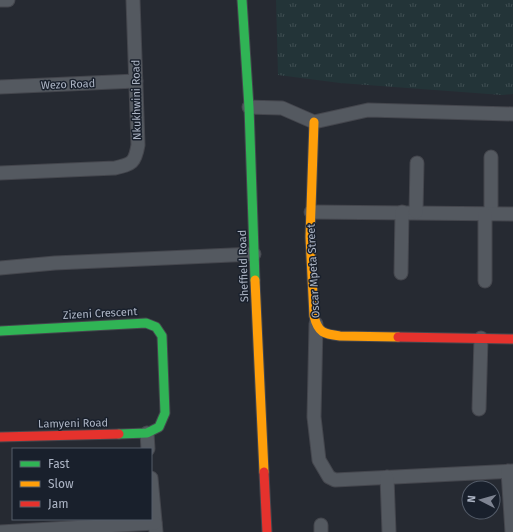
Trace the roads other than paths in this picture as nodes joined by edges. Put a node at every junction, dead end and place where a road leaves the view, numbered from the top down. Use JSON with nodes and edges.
{"nodes":[{"id":1,"x":0,"y":0,"type":"edge"},
{"id":2,"x":8,"y":0,"type":"edge"},
{"id":3,"x":133,"y":0,"type":"edge"},
{"id":4,"x":242,"y":0,"type":"edge"},
{"id":5,"x":136,"y":81,"type":"junction"},
{"id":6,"x":0,"y":87,"type":"edge"},
{"id":7,"x":249,"y":107,"type":"junction"},
{"id":8,"x":513,"y":114,"type":"edge"},
{"id":9,"x":314,"y":122,"type":"junction"},
{"id":10,"x":491,"y":157,"type":"dead end"},
{"id":11,"x":417,"y":163,"type":"dead end"},
{"id":12,"x":0,"y":173,"type":"edge"},
{"id":13,"x":311,"y":212,"type":"junction"},
{"id":14,"x":402,"y":212,"type":"junction"},
{"id":15,"x":416,"y":212,"type":"junction"},
{"id":16,"x":488,"y":214,"type":"junction"},
{"id":17,"x":513,"y":214,"type":"edge"},
{"id":18,"x":254,"y":254,"type":"junction"},
{"id":19,"x":0,"y":268,"type":"edge"},
{"id":20,"x":401,"y":273,"type":"dead end"},
{"id":21,"x":485,"y":281,"type":"dead end"},
{"id":22,"x":316,"y":324,"type":"junction"},
{"id":23,"x":0,"y":330,"type":"edge"},
{"id":24,"x":481,"y":338,"type":"junction"},
{"id":25,"x":513,"y":339,"type":"edge"},
{"id":26,"x":478,"y":409,"type":"dead end"},
{"id":27,"x":147,"y":433,"type":"junction"},
{"id":28,"x":0,"y":437,"type":"edge"},
{"id":29,"x":148,"y":448,"type":"edge"},
{"id":30,"x":511,"y":471,"type":"edge"},
{"id":31,"x":387,"y":477,"type":"junction"},
{"id":32,"x":152,"y":490,"type":"edge"},
{"id":33,"x":155,"y":528,"type":"edge"},
{"id":34,"x":25,"y":531,"type":"edge"},
{"id":35,"x":0,"y":532,"type":"edge"},
{"id":36,"x":267,"y":532,"type":"edge"},
{"id":37,"x":389,"y":532,"type":"edge"},
{"id":38,"x":512,"y":532,"type":"edge"}],
"edges":[{"from":1,"to":2,"type":"street"},
{"from":3,"to":5,"type":"street","name":"Nkukhwini Road"},
{"from":4,"to":7,"type":"street","name":"Sheffield Road"},
{"from":5,"to":6,"type":"street","name":"Wezo Road"},
{"from":5,"to":12,"type":"street","name":"Nkukhwini Road"},
{"from":7,"to":9,"type":"street"},
{"from":7,"to":18,"type":"street","name":"Sheffield Road"},
{"from":8,"to":9,"type":"street"},
{"from":9,"to":13,"type":"street"},
{"from":10,"to":16,"type":"street"},
{"from":11,"to":15,"type":"street"},
{"from":13,"to":14,"type":"street","name":"Oscar Mpeta Street"},
{"from":13,"to":22,"type":"street","name":"Oscar Mpeta Street"},
{"from":14,"to":15,"type":"street","name":"Oscar Mpeta Street"},
{"from":14,"to":20,"type":"street"},
{"from":15,"to":16,"type":"street","name":"Oscar Mpeta Street"},
{"from":16,"to":17,"type":"street","name":"Oscar Mpeta Street"},
{"from":16,"to":21,"type":"street"},
{"from":18,"to":19,"type":"street"},
{"from":18,"to":36,"type":"street","name":"Sheffield Road"},
{"from":22,"to":24,"type":"street","name":"Oscar Mpeta Street"},
{"from":22,"to":31,"type":"street","name":"Oscar Mpeta Street"},
{"from":23,"to":27,"type":"street","name":"Zizeni Crescent"},
{"from":24,"to":25,"type":"street","name":"Oscar Mpeta Street"},
{"from":24,"to":26,"type":"street"},
{"from":27,"to":28,"type":"street","name":"Lamyeni Road"},
{"from":27,"to":29,"type":"street"},
{"from":30,"to":31,"type":"street"},
{"from":30,"to":38,"type":"street"},
{"from":31,"to":37,"type":"street"},
{"from":32,"to":33,"type":"street"},
{"from":33,"to":34,"type":"street"},
{"from":34,"to":35,"type":"street"}]}
